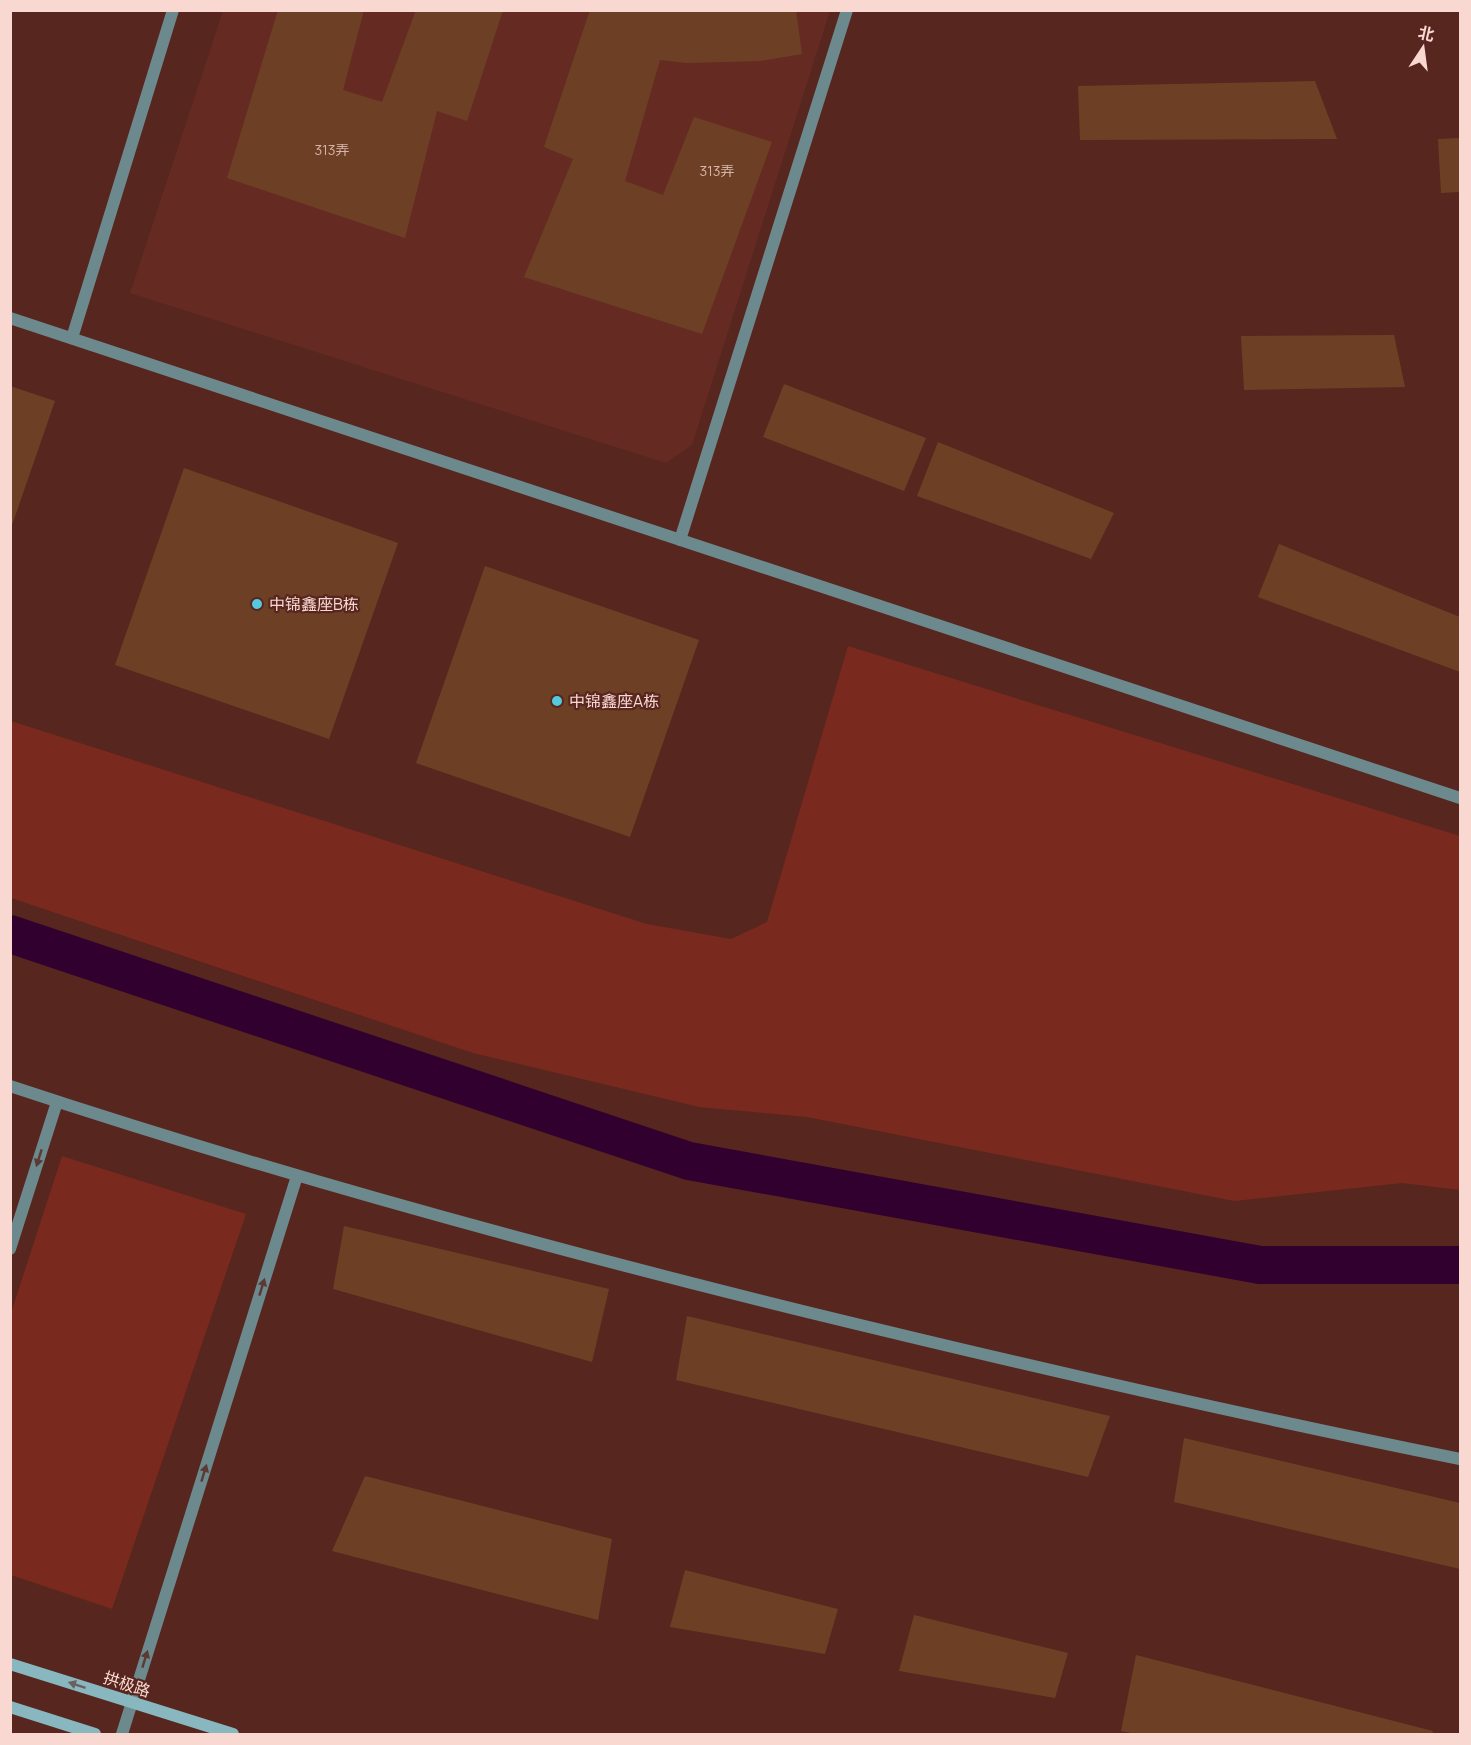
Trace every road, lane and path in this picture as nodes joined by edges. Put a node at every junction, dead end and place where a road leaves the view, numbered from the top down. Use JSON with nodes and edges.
{"nodes":[{"id":1,"x":173,"y":10,"type":"edge"},
{"id":2,"x":848,"y":10,"type":"edge"},
{"id":3,"x":10,"y":318,"type":"edge"},
{"id":4,"x":72,"y":338,"type":"junction"},
{"id":5,"x":680,"y":540,"type":"junction"},
{"id":6,"x":1461,"y":798,"type":"edge"},
{"id":7,"x":10,"y":1086,"type":"edge"},
{"id":8,"x":57,"y":1102,"type":"junction"},
{"id":9,"x":297,"y":1176,"type":"junction"},
{"id":10,"x":10,"y":1249,"type":"edge"},
{"id":11,"x":1461,"y":1459,"type":"edge"},
{"id":12,"x":11,"y":1667,"type":"edge"},
{"id":13,"x":131,"y":1703,"type":"junction"},
{"id":14,"x":10,"y":1707,"type":"edge"},
{"id":15,"x":95,"y":1734,"type":"edge"},
{"id":16,"x":122,"y":1734,"type":"edge"},
{"id":17,"x":233,"y":1734,"type":"edge"}],
"edges":[{"from":1,"to":4,"type":"street"},
{"from":2,"to":5,"type":"street"},
{"from":3,"to":4,"type":"street"},
{"from":4,"to":5,"type":"street"},
{"from":5,"to":6,"type":"street"},
{"from":7,"to":8,"type":"street"},
{"from":8,"to":9,"type":"street"},
{"from":8,"to":10,"type":"street","one_way":true},
{"from":9,"to":11,"type":"street"},
{"from":13,"to":9,"type":"street","one_way":true},
{"from":13,"to":12,"type":"main road","name":"拱极路","one_way":true},
{"from":13,"to":16,"type":"street"},
{"from":13,"to":17,"type":"main road","name":"拱极路"},
{"from":14,"to":15,"type":"main road"}]}
